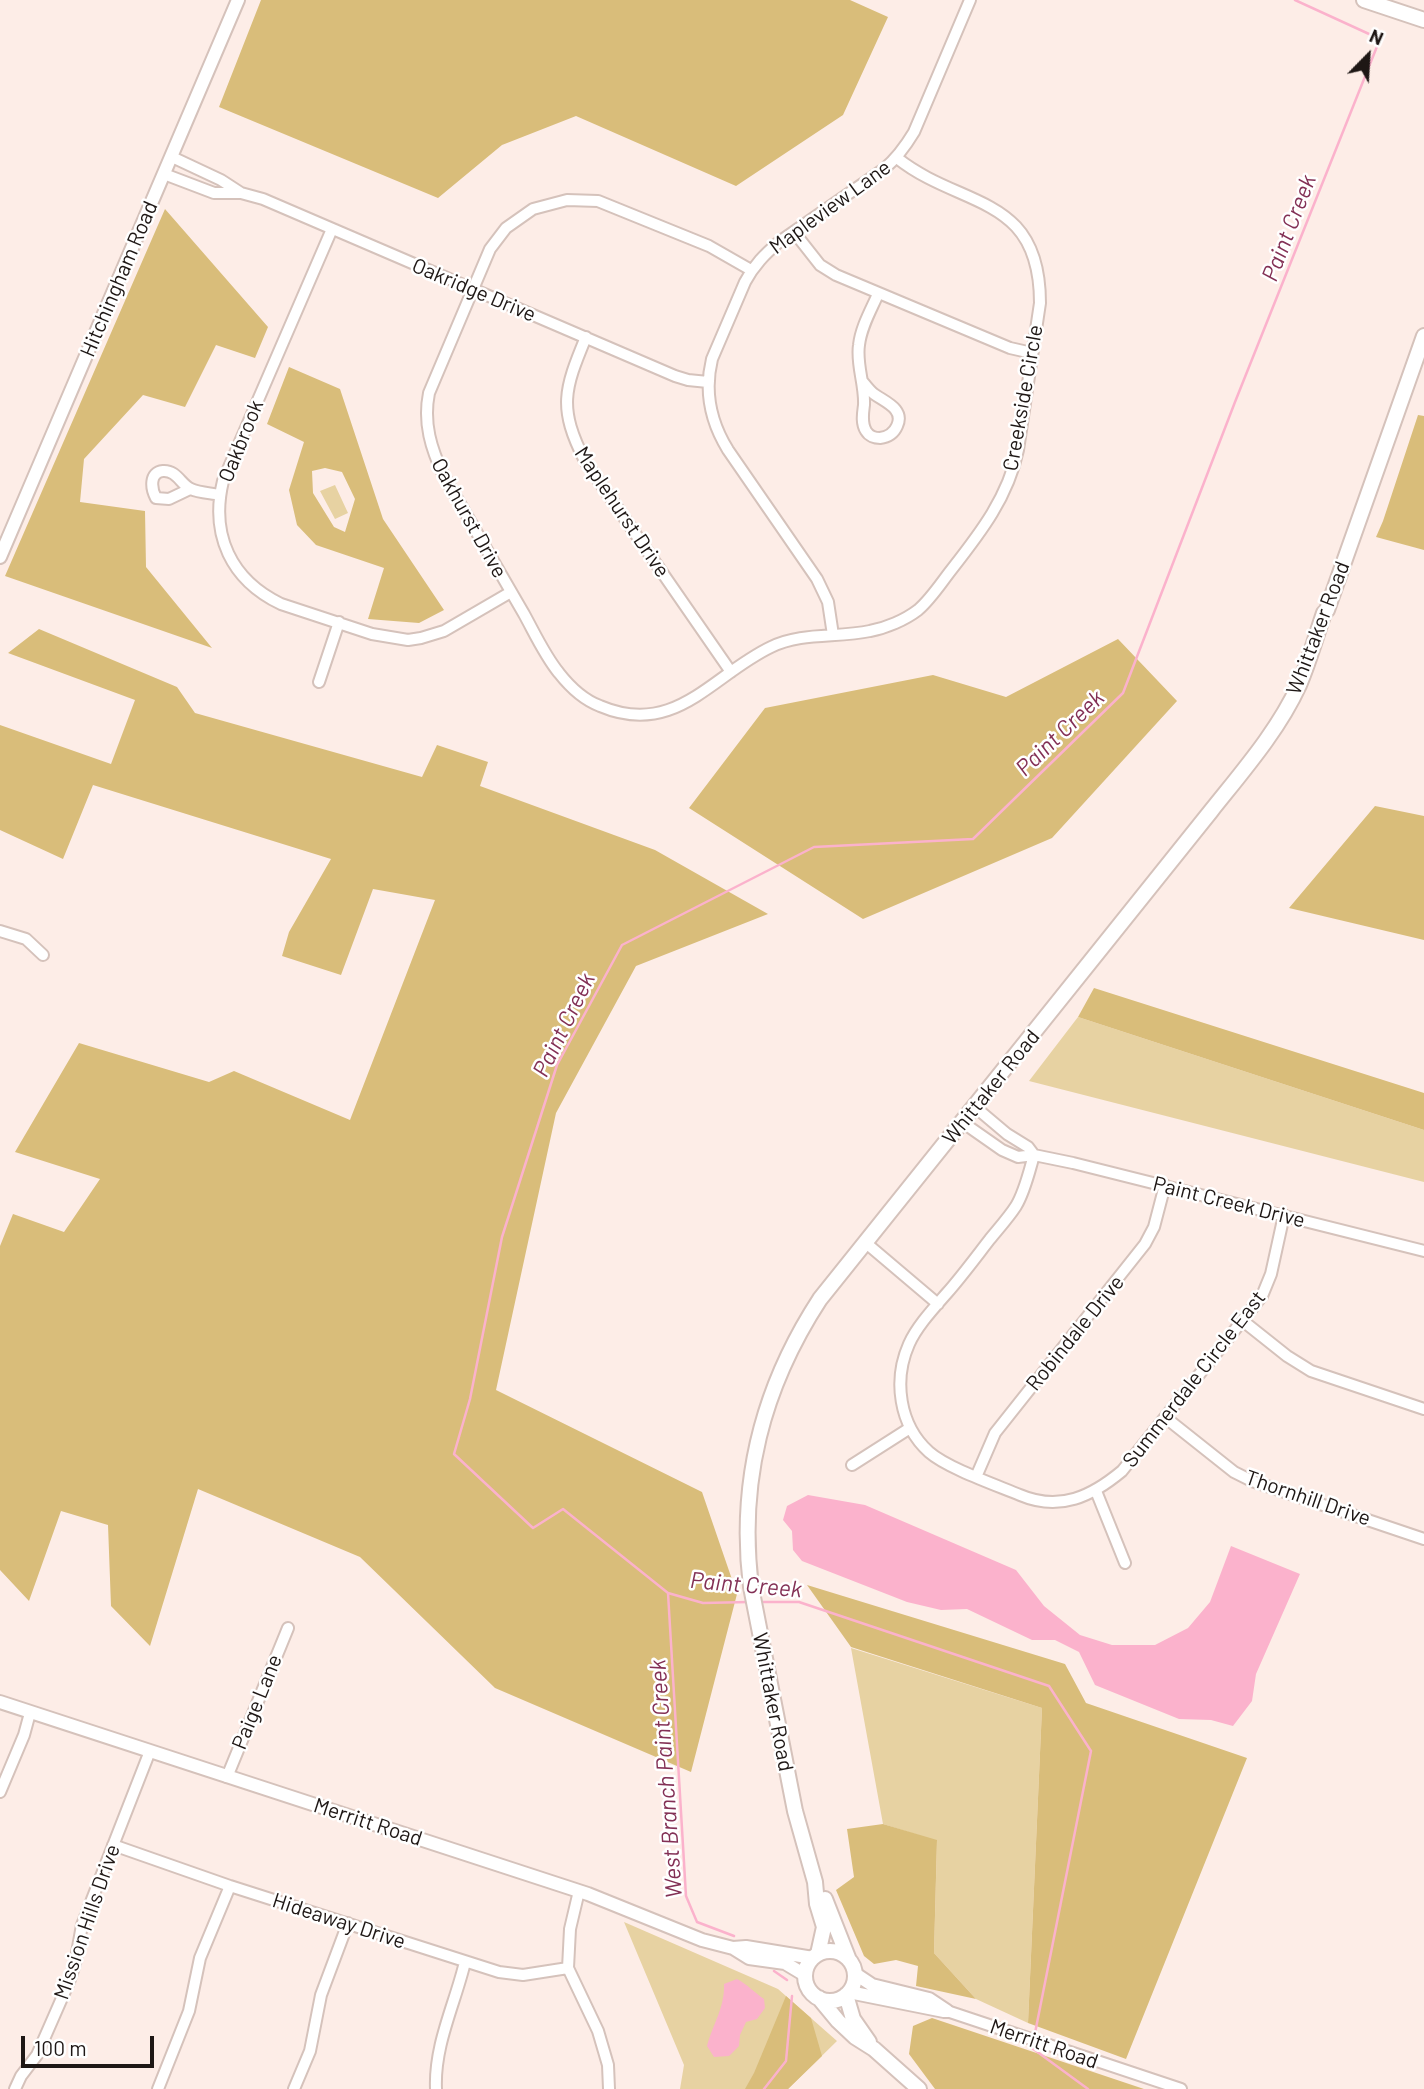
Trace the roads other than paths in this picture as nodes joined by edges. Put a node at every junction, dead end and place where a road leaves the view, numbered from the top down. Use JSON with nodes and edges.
{"nodes":[{"id":1,"x":238,"y":0,"type":"edge"},
{"id":2,"x":970,"y":0,"type":"edge"},
{"id":3,"x":1364,"y":0,"type":"edge"},
{"id":4,"x":1424,"y":20,"type":"edge"},
{"id":5,"x":172,"y":157,"type":"junction"},
{"id":6,"x":897,"y":158,"type":"junction"},
{"id":7,"x":164,"y":174,"type":"junction"},
{"id":8,"x":241,"y":193,"type":"junction"},
{"id":9,"x":332,"y":229,"type":"junction"},
{"id":10,"x":794,"y":232,"type":"junction"},
{"id":11,"x":751,"y":270,"type":"junction"},
{"id":12,"x":472,"y":289,"type":"junction"},
{"id":13,"x":878,"y":294,"type":"junction"},
{"id":14,"x":1424,"y":336,"type":"edge"},
{"id":15,"x":586,"y":337,"type":"junction"},
{"id":16,"x":1032,"y":353,"type":"junction"},
{"id":17,"x":708,"y":382,"type":"junction"},
{"id":18,"x":863,"y":382,"type":"junction"},
{"id":19,"x":190,"y":489,"type":"dead end"},
{"id":20,"x":219,"y":495,"type":"junction"},
{"id":21,"x":0,"y":557,"type":"edge"},
{"id":22,"x":511,"y":592,"type":"junction"},
{"id":23,"x":339,"y":622,"type":"junction"},
{"id":24,"x":832,"y":635,"type":"junction"},
{"id":25,"x":731,"y":672,"type":"junction"},
{"id":26,"x":318,"y":681,"type":"dead end"},
{"id":27,"x":0,"y":930,"type":"edge"},
{"id":28,"x":43,"y":955,"type":"dead end"},
{"id":29,"x":975,"y":1107,"type":"junction"},
{"id":30,"x":962,"y":1122,"type":"junction"},
{"id":31,"x":1034,"y":1155,"type":"junction"},
{"id":32,"x":1166,"y":1185,"type":"junction"},
{"id":33,"x":1284,"y":1215,"type":"junction"},
{"id":34,"x":866,"y":1243,"type":"junction"},
{"id":35,"x":1424,"y":1251,"type":"edge"},
{"id":36,"x":938,"y":1304,"type":"junction"},
{"id":37,"x":1243,"y":1321,"type":"junction"},
{"id":38,"x":1424,"y":1409,"type":"edge"},
{"id":39,"x":1166,"y":1418,"type":"junction"},
{"id":40,"x":911,"y":1428,"type":"junction"},
{"id":41,"x":852,"y":1465,"type":"dead end"},
{"id":42,"x":976,"y":1477,"type":"junction"},
{"id":43,"x":1096,"y":1491,"type":"junction"},
{"id":44,"x":1424,"y":1539,"type":"edge"},
{"id":45,"x":1125,"y":1563,"type":"dead end"},
{"id":46,"x":288,"y":1628,"type":"dead end"},
{"id":47,"x":0,"y":1702,"type":"edge"},
{"id":48,"x":30,"y":1713,"type":"junction"},
{"id":49,"x":150,"y":1751,"type":"junction"},
{"id":50,"x":227,"y":1777,"type":"junction"},
{"id":51,"x":0,"y":1792,"type":"edge"},
{"id":52,"x":113,"y":1845,"type":"junction"},
{"id":53,"x":815,"y":1882,"type":"junction"},
{"id":54,"x":230,"y":1885,"type":"junction"},
{"id":55,"x":579,"y":1891,"type":"junction"},
{"id":56,"x":348,"y":1923,"type":"junction"},
{"id":57,"x":733,"y":1948,"type":"junction"},
{"id":58,"x":815,"y":1956,"type":"junction"},
{"id":59,"x":465,"y":1962,"type":"junction"},
{"id":60,"x":852,"y":1966,"type":"junction"},
{"id":61,"x":568,"y":1968,"type":"junction"},
{"id":62,"x":805,"y":1975,"type":"junction"},
{"id":63,"x":847,"y":1994,"type":"junction"},
{"id":64,"x":819,"y":1998,"type":"junction"},
{"id":65,"x":947,"y":2011,"type":"junction"},
{"id":66,"x":874,"y":2049,"type":"junction"},
{"id":67,"x":15,"y":2089,"type":"edge"},
{"id":68,"x":158,"y":2089,"type":"edge"},
{"id":69,"x":294,"y":2089,"type":"edge"},
{"id":70,"x":436,"y":2089,"type":"edge"},
{"id":71,"x":609,"y":2089,"type":"edge"},
{"id":72,"x":919,"y":2089,"type":"edge"},
{"id":73,"x":1181,"y":2089,"type":"edge"}],
"edges":[{"from":1,"to":5,"type":"street","name":"Hitchingham Road"},
{"from":2,"to":6,"type":"street","name":"Mapleview Lane"},
{"from":3,"to":4,"type":"main road"},
{"from":5,"to":7,"type":"street","name":"Hitchingham Road"},
{"from":5,"to":8,"type":"street","name":"Oakridge Drive"},
{"from":6,"to":10,"type":"street","name":"Mapleview Lane"},
{"from":6,"to":16,"type":"street","name":"Creekside Circle"},
{"from":7,"to":8,"type":"street","name":"Oakridge Drive"},
{"from":7,"to":21,"type":"street","name":"Hitchingham Road"},
{"from":8,"to":9,"type":"street","name":"Oakridge Drive"},
{"from":9,"to":12,"type":"street","name":"Oakridge Drive"},
{"from":9,"to":20,"type":"street","name":"Oakbrook"},
{"from":10,"to":11,"type":"street","name":"Mapleview Lane"},
{"from":10,"to":13,"type":"street"},
{"from":11,"to":12,"type":"street","name":"Oakhurst Drive"},
{"from":11,"to":17,"type":"street","name":"Mapleview Lane"},
{"from":12,"to":15,"type":"street","name":"Oakridge Drive"},
{"from":12,"to":22,"type":"street","name":"Oakhurst Drive"},
{"from":13,"to":16,"type":"street"},
{"from":13,"to":18,"type":"street"},
{"from":14,"to":29,"type":"main road","name":"Whittaker Road"},
{"from":15,"to":17,"type":"street","name":"Oakridge Drive"},
{"from":15,"to":25,"type":"street","name":"Maplehurst Drive"},
{"from":16,"to":24,"type":"street","name":"Creekside Circle"},
{"from":17,"to":24,"type":"street","name":"Mapleview Lane"},
{"from":18,"to":18,"type":"street"},
{"from":19,"to":20,"type":"street"},
{"from":20,"to":23,"type":"street","name":"Oakbrook"},
{"from":22,"to":23,"type":"street","name":"Oakbrook"},
{"from":22,"to":25,"type":"street","name":"Oakhurst Drive"},
{"from":23,"to":26,"type":"street"},
{"from":24,"to":25,"type":"street","name":"Creekside Circle"},
{"from":27,"to":28,"type":"street"},
{"from":29,"to":30,"type":"main road","name":"Whittaker Road"},
{"from":29,"to":31,"type":"street","name":"Paint Creek Drive"},
{"from":30,"to":31,"type":"street","name":"Paint Creek Drive"},
{"from":30,"to":34,"type":"main road","name":"Whittaker Road"},
{"from":31,"to":32,"type":"street","name":"Paint Creek Drive"},
{"from":31,"to":36,"type":"street"},
{"from":32,"to":33,"type":"street","name":"Paint Creek Drive"},
{"from":32,"to":42,"type":"street","name":"Robindale Drive"},
{"from":33,"to":35,"type":"street","name":"Paint Creek Drive"},
{"from":33,"to":37,"type":"street","name":"Summerdale Circle East"},
{"from":34,"to":36,"type":"street"},
{"from":34,"to":53,"type":"main road","name":"Whittaker Road"},
{"from":36,"to":40,"type":"street"},
{"from":37,"to":38,"type":"street"},
{"from":37,"to":39,"type":"street","name":"Summerdale Circle East"},
{"from":39,"to":43,"type":"street","name":"Summerdale Circle East"},
{"from":39,"to":44,"type":"street","name":"Thornhill Drive"},
{"from":40,"to":41,"type":"street"},
{"from":40,"to":42,"type":"street","name":"Summerdale Circle East"},
{"from":42,"to":43,"type":"street","name":"Summerdale Circle East"},
{"from":43,"to":45,"type":"street"},
{"from":46,"to":50,"type":"street","name":"Paige Lane"},
{"from":47,"to":48,"type":"street","name":"Merritt Road"},
{"from":48,"to":49,"type":"street","name":"Merritt Road"},
{"from":48,"to":51,"type":"street"},
{"from":49,"to":50,"type":"street","name":"Merritt Road"},
{"from":49,"to":52,"type":"street","name":"Mission Hills Drive"},
{"from":50,"to":55,"type":"street","name":"Merritt Road"},
{"from":52,"to":54,"type":"street","name":"Hideaway Drive"},
{"from":52,"to":67,"type":"street","name":"Mission Hills Drive"},
{"from":53,"to":58,"type":"main road","name":"Whittaker Road"},
{"from":53,"to":60,"type":"main road","name":"Whittaker Road"},
{"from":54,"to":56,"type":"street","name":"Hideaway Drive"},
{"from":54,"to":68,"type":"street"},
{"from":55,"to":57,"type":"street","name":"Merritt Road"},
{"from":55,"to":61,"type":"street"},
{"from":56,"to":59,"type":"street","name":"Hideaway Drive"},
{"from":56,"to":69,"type":"street"},
{"from":57,"to":58,"type":"street","name":"Merritt Road"},
{"from":57,"to":62,"type":"street","name":"Merritt Road"},
{"from":58,"to":60,"type":"main road"},
{"from":58,"to":62,"type":"main road"},
{"from":59,"to":61,"type":"street","name":"Hideaway Drive"},
{"from":59,"to":70,"type":"street"},
{"from":60,"to":63,"type":"main road"},
{"from":60,"to":65,"type":"street","name":"Merritt Road"},
{"from":61,"to":71,"type":"street"},
{"from":62,"to":64,"type":"main road"},
{"from":63,"to":64,"type":"main road"},
{"from":63,"to":65,"type":"street","name":"Merritt Road"},
{"from":63,"to":66,"type":"main road"},
{"from":64,"to":66,"type":"main road"},
{"from":65,"to":73,"type":"street","name":"Merritt Road"},
{"from":66,"to":72,"type":"main road"}]}
